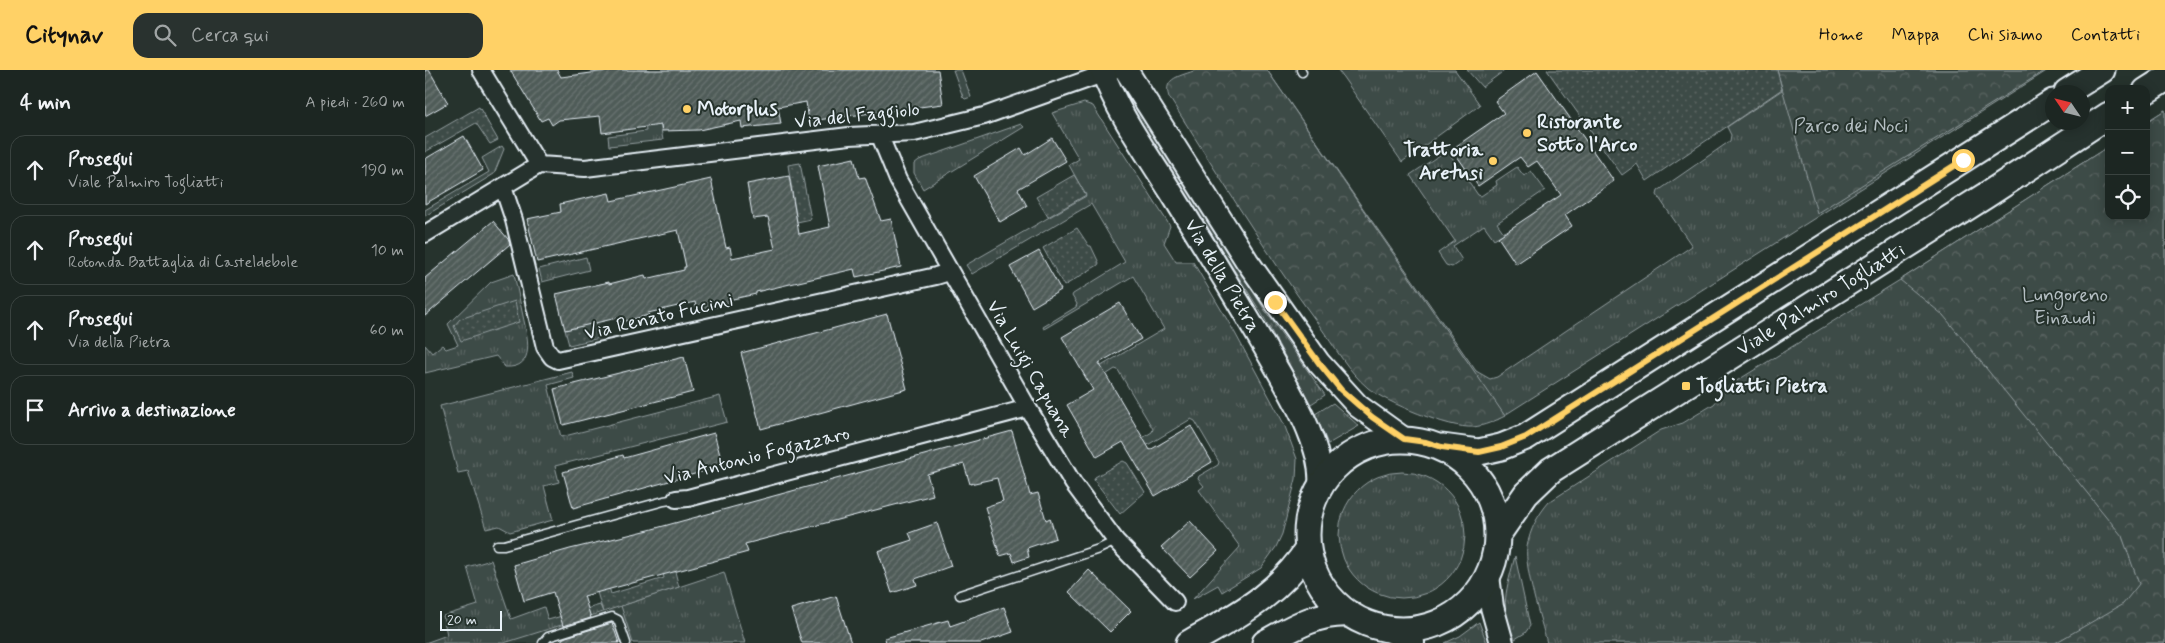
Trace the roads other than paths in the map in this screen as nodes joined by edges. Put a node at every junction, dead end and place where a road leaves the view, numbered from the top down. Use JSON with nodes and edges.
{"nodes":[{"id":1,"x":481,"y":70,"type":"edge"},
{"id":2,"x":1126,"y":70,"type":"edge"},
{"id":3,"x":2102,"y":70,"type":"edge"},
{"id":4,"x":1107,"y":71,"type":"edge"},
{"id":5,"x":2165,"y":79,"type":"edge"},
{"id":6,"x":2078,"y":85,"type":"edge"},
{"id":7,"x":2150,"y":88,"type":"edge"},
{"id":8,"x":2045,"y":107,"type":"edge"},
{"id":9,"x":2105,"y":119,"type":"edge"},
{"id":10,"x":880,"y":136,"type":"junction"},
{"id":11,"x":539,"y":165,"type":"junction"},
{"id":12,"x":503,"y":187,"type":"junction"},
{"id":13,"x":425,"y":234,"type":"edge"},
{"id":14,"x":949,"y":272,"type":"junction"},
{"id":15,"x":1028,"y":408,"type":"junction"},
{"id":16,"x":1404,"y":439,"type":"junction"},
{"id":17,"x":1442,"y":447,"type":"junction"},
{"id":18,"x":1320,"y":486,"type":"junction"},
{"id":19,"x":676,"y":499,"type":"joint"},
{"id":20,"x":1499,"y":533,"type":"junction"},
{"id":21,"x":1116,"y":542,"type":"junction"},
{"id":22,"x":497,"y":545,"type":"dead end"},
{"id":23,"x":1308,"y":550,"type":"junction"},
{"id":24,"x":1488,"y":576,"type":"junction"},
{"id":25,"x":960,"y":595,"type":"dead end"},
{"id":26,"x":1175,"y":602,"type":"dead end"},
{"id":27,"x":1350,"y":614,"type":"junction"},
{"id":28,"x":1389,"y":630,"type":"junction"},
{"id":29,"x":543,"y":643,"type":"edge"},
{"id":30,"x":626,"y":643,"type":"edge"},
{"id":31,"x":1189,"y":643,"type":"edge"},
{"id":32,"x":1265,"y":643,"type":"edge"},
{"id":33,"x":1413,"y":643,"type":"edge"},
{"id":34,"x":1502,"y":643,"type":"edge"}],
"edges":[{"from":1,"to":11,"type":"street"},
{"from":2,"to":16,"type":"main road","name":"Via della Pietra"},
{"from":3,"to":6,"type":"main road"},
{"from":4,"to":10,"type":"street","name":"Via del Faggiolo"},
{"from":4,"to":18,"type":"main road","name":"Via della Pietra"},
{"from":5,"to":7,"type":"main road"},
{"from":8,"to":17,"type":"main road","name":"Viale Palmiro Togliatti"},
{"from":9,"to":20,"type":"main road","name":"Viale Palmiro Togliatti"},
{"from":10,"to":11,"type":"street","name":"Via del Faggiolo"},
{"from":10,"to":14,"type":"street","name":"Via Luigi Capuana"},
{"from":11,"to":12,"type":"street"},
{"from":12,"to":13,"type":"street"},
{"from":12,"to":14,"type":"street","name":"Via Renato Fucini"},
{"from":14,"to":15,"type":"street","name":"Via Luigi Capuana"},
{"from":15,"to":19,"type":"street","name":"Via Antonio Fogazzaro"},
{"from":15,"to":21,"type":"street","name":"Via Luigi Capuana"},
{"from":16,"to":17,"type":"main road"},
{"from":16,"to":18,"type":"main road"},
{"from":17,"to":20,"type":"main road"},
{"from":18,"to":23,"type":"main road"},
{"from":19,"to":22,"type":"lane","name":"Via Antonio Fogazzaro"},
{"from":20,"to":24,"type":"main road"},
{"from":21,"to":25,"type":"lane"},
{"from":21,"to":26,"type":"street","name":"Via Luigi Capuana"},
{"from":23,"to":27,"type":"main road"},
{"from":23,"to":31,"type":"main road"},
{"from":24,"to":28,"type":"main road"},
{"from":24,"to":34,"type":"main road"},
{"from":27,"to":28,"type":"main road"},
{"from":27,"to":32,"type":"main road"},
{"from":28,"to":33,"type":"main road"},
{"from":29,"to":30,"type":"lane"}]}
